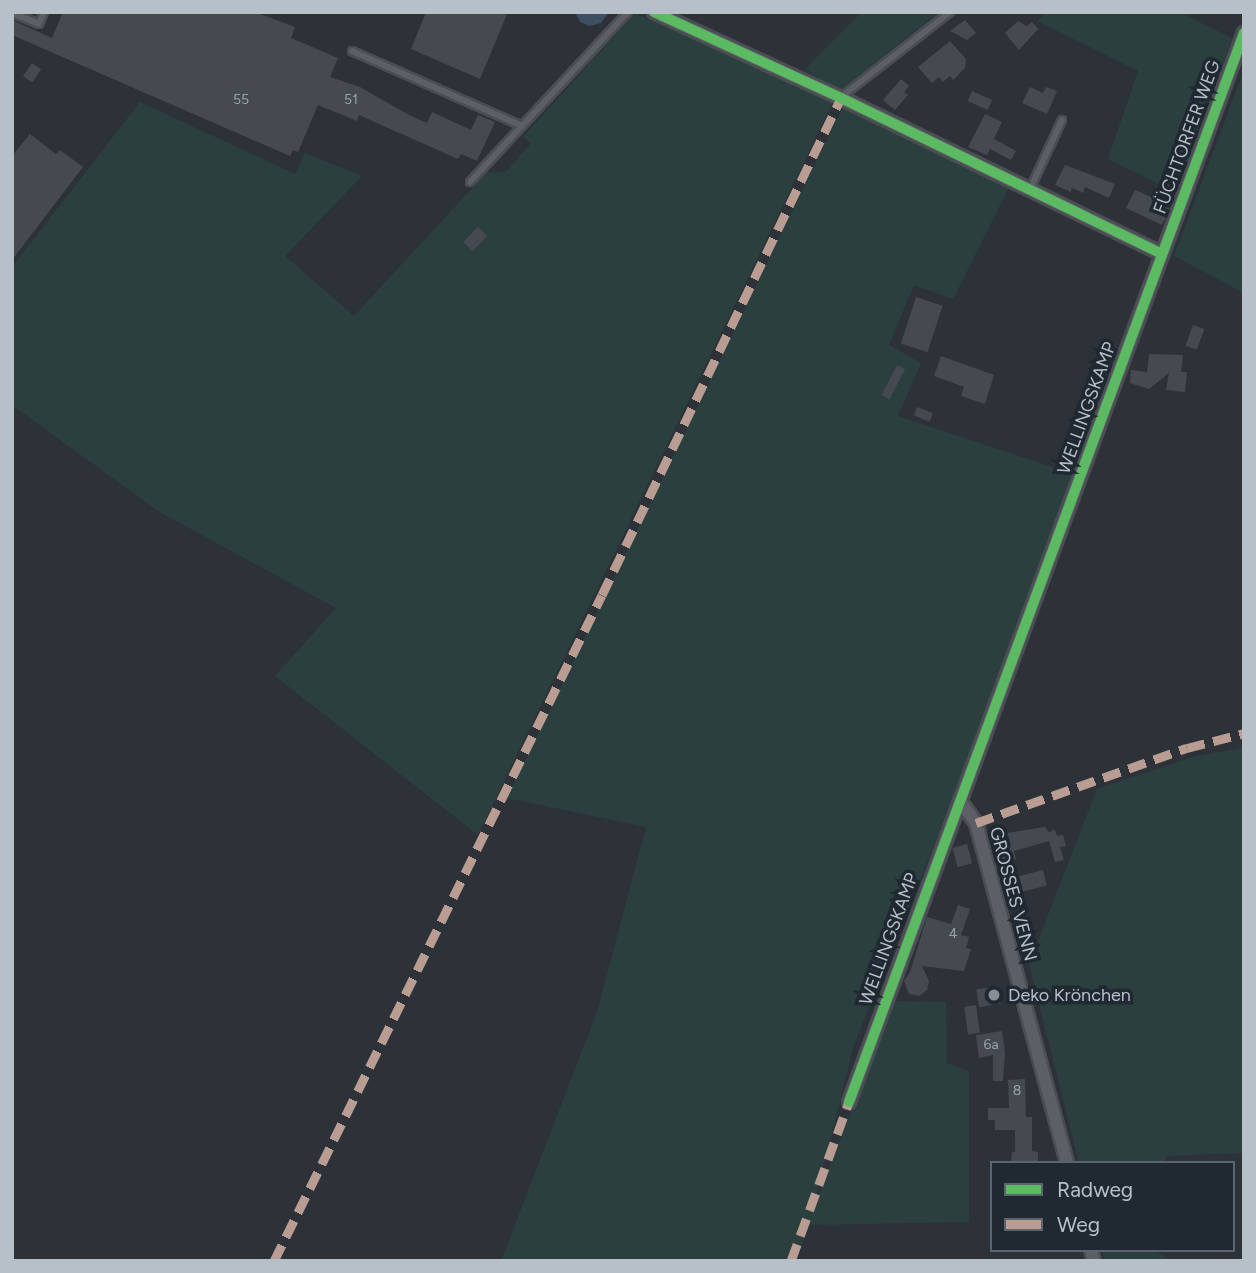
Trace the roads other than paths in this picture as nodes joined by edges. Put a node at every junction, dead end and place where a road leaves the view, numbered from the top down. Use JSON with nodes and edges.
{"nodes":[{"id":1,"x":44,"y":12,"type":"edge"},
{"id":2,"x":628,"y":12,"type":"edge"},
{"id":3,"x":654,"y":12,"type":"edge"},
{"id":4,"x":950,"y":12,"type":"edge"},
{"id":5,"x":12,"y":13,"type":"edge"},
{"id":6,"x":1244,"y":33,"type":"edge"},
{"id":7,"x":352,"y":51,"type":"dead end"},
{"id":8,"x":841,"y":98,"type":"junction"},
{"id":9,"x":1062,"y":120,"type":"dead end"},
{"id":10,"x":522,"y":126,"type":"junction"},
{"id":11,"x":470,"y":181,"type":"dead end"},
{"id":12,"x":1030,"y":190,"type":"junction"},
{"id":13,"x":1163,"y":254,"type":"junction"},
{"id":14,"x":960,"y":801,"type":"junction"},
{"id":15,"x":849,"y":1102,"type":"dead end"},
{"id":16,"x":1067,"y":1161,"type":"edge"}],
"edges":[{"from":1,"to":5,"type":"lane"},
{"from":2,"to":10,"type":"lane"},
{"from":3,"to":8,"type":"street"},
{"from":4,"to":8,"type":"lane"},
{"from":6,"to":13,"type":"street","name":"FÜCHTORFER WEG"},
{"from":7,"to":10,"type":"lane"},
{"from":8,"to":12,"type":"street"},
{"from":9,"to":12,"type":"lane"},
{"from":10,"to":11,"type":"lane"},
{"from":12,"to":13,"type":"street"},
{"from":13,"to":14,"type":"street","name":"WELLINGSKAMP"},
{"from":14,"to":15,"type":"street","name":"WELLINGSKAMP"},
{"from":14,"to":16,"type":"street","name":"GROSSES VENN"}]}
